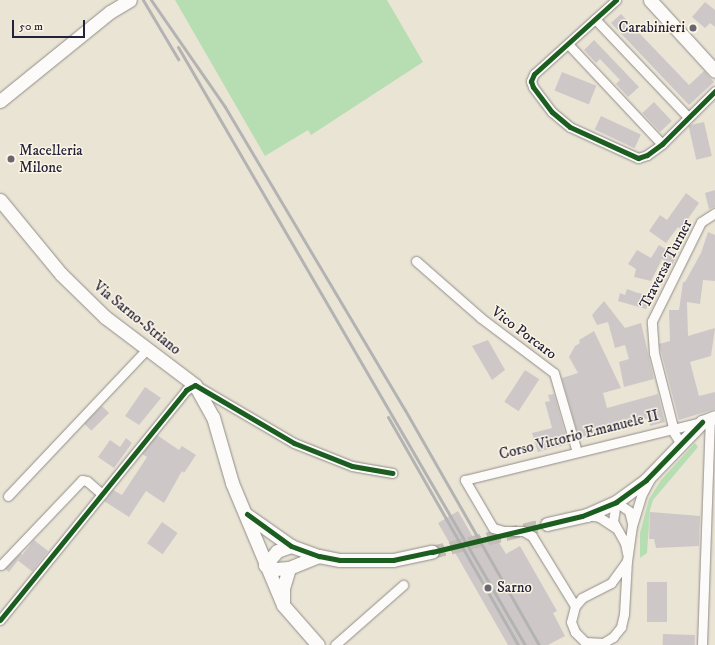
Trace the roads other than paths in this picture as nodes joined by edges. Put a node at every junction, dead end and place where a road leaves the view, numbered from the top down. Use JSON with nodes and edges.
{"nodes":[{"id":1,"x":130,"y":0,"type":"edge"},
{"id":2,"x":616,"y":0,"type":"edge"},
{"id":3,"x":650,"y":0,"type":"edge"},
{"id":4,"x":595,"y":19,"type":"junction"},
{"id":5,"x":568,"y":44,"type":"junction"},
{"id":6,"x":715,"y":71,"type":"edge"},
{"id":7,"x":715,"y":91,"type":"edge"},
{"id":8,"x":0,"y":101,"type":"edge"},
{"id":9,"x":687,"y":116,"type":"junction"},
{"id":10,"x":662,"y":144,"type":"junction"},
{"id":11,"x":0,"y":200,"type":"edge"},
{"id":12,"x":715,"y":212,"type":"edge"},
{"id":13,"x":416,"y":260,"type":"dead end"},
{"id":14,"x":147,"y":349,"type":"junction"},
{"id":15,"x":195,"y":385,"type":"junction"},
{"id":16,"x":709,"y":419,"type":"edge"},
{"id":17,"x":672,"y":427,"type":"junction"},
{"id":18,"x":681,"y":444,"type":"junction"},
{"id":19,"x":577,"y":452,"type":"junction"},
{"id":20,"x":392,"y":473,"type":"dead end"},
{"id":21,"x":652,"y":474,"type":"junction"},
{"id":22,"x":102,"y":494,"type":"junction"},
{"id":23,"x":8,"y":496,"type":"dead end"},
{"id":24,"x":616,"y":502,"type":"junction"},
{"id":25,"x":247,"y":514,"type":"junction"},
{"id":26,"x":587,"y":515,"type":"junction"},
{"id":27,"x":547,"y":524,"type":"tunnel mouth"},
{"id":28,"x":632,"y":526,"type":"junction"},
{"id":29,"x":616,"y":528,"type":"junction"},
{"id":30,"x":290,"y":546,"type":"junction"},
{"id":31,"x":432,"y":552,"type":"tunnel mouth"},
{"id":32,"x":319,"y":556,"type":"junction"},
{"id":33,"x":627,"y":558,"type":"junction"},
{"id":34,"x":1,"y":565,"type":"edge"},
{"id":35,"x":265,"y":565,"type":"junction"},
{"id":36,"x":289,"y":568,"type":"junction"},
{"id":37,"x":403,"y":585,"type":"dead end"},
{"id":38,"x":283,"y":605,"type":"junction"},
{"id":39,"x":575,"y":606,"type":"junction"},
{"id":40,"x":0,"y":620,"type":"edge"},
{"id":41,"x":318,"y":645,"type":"edge"},
{"id":42,"x":335,"y":645,"type":"edge"},
{"id":43,"x":702,"y":645,"type":"edge"}],
"edges":[{"from":1,"to":8,"type":"main road"},
{"from":2,"to":4,"type":"street"},
{"from":3,"to":6,"type":"main road"},
{"from":4,"to":5,"type":"street"},
{"from":4,"to":9,"type":"street"},
{"from":5,"to":10,"type":"street"},
{"from":5,"to":10,"type":"street"},
{"from":7,"to":9,"type":"street"},
{"from":9,"to":10,"type":"street"},
{"from":11,"to":14,"type":"main road","name":"Via Sarno-Striano"},
{"from":12,"to":17,"type":"street","name":"Traversa Turner"},
{"from":13,"to":19,"type":"street","name":"Vico Porcaro"},
{"from":14,"to":15,"type":"main road","name":"Via Sarno-Striano"},
{"from":14,"to":23,"type":"street"},
{"from":15,"to":20,"type":"street"},
{"from":15,"to":22,"type":"street"},
{"from":15,"to":25,"type":"main road"},
{"from":16,"to":17,"type":"street","name":"Corso Vittorio Emanuele II"},
{"from":16,"to":18,"type":"main road"},
{"from":16,"to":43,"type":"street"},
{"from":17,"to":18,"type":"street","name":"Traversa Turner"},
{"from":17,"to":19,"type":"street","name":"Corso Vittorio Emanuele II"},
{"from":18,"to":21,"type":"main road"},
{"from":19,"to":39,"type":"street","name":"Corso Vittorio Emanuele II"},
{"from":21,"to":24,"type":"main road"},
{"from":21,"to":28,"type":"street"},
{"from":22,"to":34,"type":"street"},
{"from":22,"to":40,"type":"street"},
{"from":24,"to":26,"type":"main road"},
{"from":24,"to":28,"type":"street"},
{"from":24,"to":29,"type":"street"},
{"from":25,"to":30,"type":"main road"},
{"from":25,"to":35,"type":"main road"},
{"from":26,"to":27,"type":"main road"},
{"from":26,"to":29,"type":"street"},
{"from":28,"to":33,"type":"street"},
{"from":29,"to":33,"type":"street"},
{"from":30,"to":32,"type":"main road"},
{"from":30,"to":35,"type":"main road"},
{"from":31,"to":32,"type":"main road"},
{"from":32,"to":36,"type":"main road"},
{"from":33,"to":39,"type":"street"},
{"from":33,"to":39,"type":"street"},
{"from":35,"to":36,"type":"main road"},
{"from":35,"to":38,"type":"main road"},
{"from":36,"to":38,"type":"main road"},
{"from":37,"to":42,"type":"street"},
{"from":38,"to":41,"type":"main road"}]}
